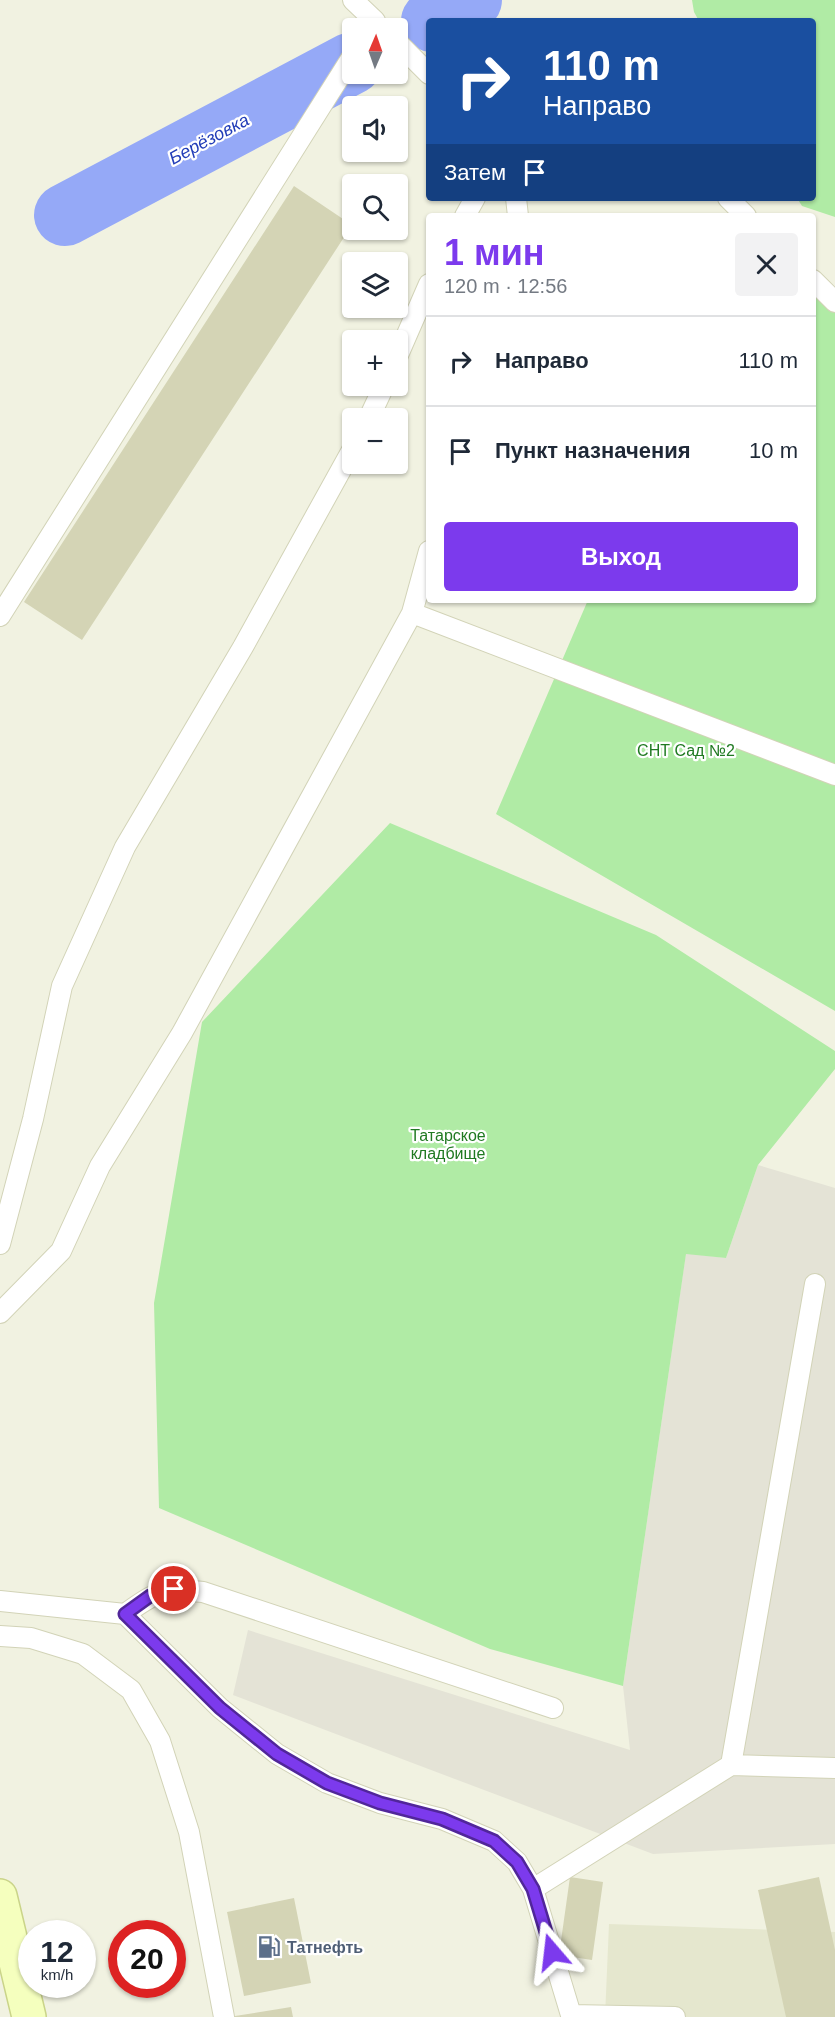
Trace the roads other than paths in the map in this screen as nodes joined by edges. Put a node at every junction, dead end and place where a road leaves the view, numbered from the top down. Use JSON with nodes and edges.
{"nodes":[{"id":1,"x":353,"y":0,"type":"edge"},
{"id":2,"x":369,"y":18,"type":"edge"},
{"id":3,"x":408,"y":53,"type":"edge"},
{"id":4,"x":426,"y":71,"type":"edge"},
{"id":5,"x":342,"y":73,"type":"edge"},
{"id":6,"x":731,"y":201,"type":"edge"},
{"id":7,"x":743,"y":213,"type":"edge"},
{"id":8,"x":816,"y":283,"type":"edge"},
{"id":9,"x":426,"y":292,"type":"edge"},
{"id":10,"x":835,"y":302,"type":"edge"},
{"id":11,"x":408,"y":332,"type":"edge"},
{"id":12,"x":342,"y":468,"type":"edge"},
{"id":13,"x":426,"y":562,"type":"edge"},
{"id":14,"x":412,"y":613,"type":"junction"},
{"id":15,"x":0,"y":616,"type":"edge"},
{"id":16,"x":835,"y":775,"type":"edge"},
{"id":17,"x":0,"y":1245,"type":"edge"},
{"id":18,"x":815,"y":1284,"type":"dead end"},
{"id":19,"x":0,"y":1313,"type":"edge"},
{"id":20,"x":0,"y":1601,"type":"edge"},
{"id":21,"x":125,"y":1614,"type":"junction"},
{"id":22,"x":0,"y":1636,"type":"edge"},
{"id":23,"x":553,"y":1708,"type":"dead end"},
{"id":24,"x":732,"y":1766,"type":"junction"},
{"id":25,"x":835,"y":1768,"type":"edge"},
{"id":26,"x":533,"y":1889,"type":"junction"},
{"id":27,"x":0,"y":1896,"type":"edge"},
{"id":28,"x":571,"y":2016,"type":"edge"},
{"id":29,"x":29,"y":2017,"type":"edge"},
{"id":30,"x":224,"y":2017,"type":"edge"},
{"id":31,"x":675,"y":2017,"type":"edge"}],
"edges":[{"from":1,"to":2,"type":"lane"},
{"from":3,"to":4,"type":"lane"},
{"from":5,"to":15,"type":"lane"},
{"from":6,"to":7,"type":"lane"},
{"from":8,"to":10,"type":"lane"},
{"from":9,"to":11,"type":"lane"},
{"from":12,"to":17,"type":"lane"},
{"from":13,"to":14,"type":"lane"},
{"from":14,"to":16,"type":"lane"},
{"from":14,"to":19,"type":"lane"},
{"from":18,"to":24,"type":"lane"},
{"from":20,"to":21,"type":"lane"},
{"from":21,"to":23,"type":"lane"},
{"from":21,"to":26,"type":"lane"},
{"from":22,"to":30,"type":"lane"},
{"from":24,"to":25,"type":"lane"},
{"from":24,"to":26,"type":"lane"},
{"from":26,"to":28,"type":"lane"},
{"from":27,"to":29,"type":"main road"},
{"from":28,"to":31,"type":"lane"}]}
